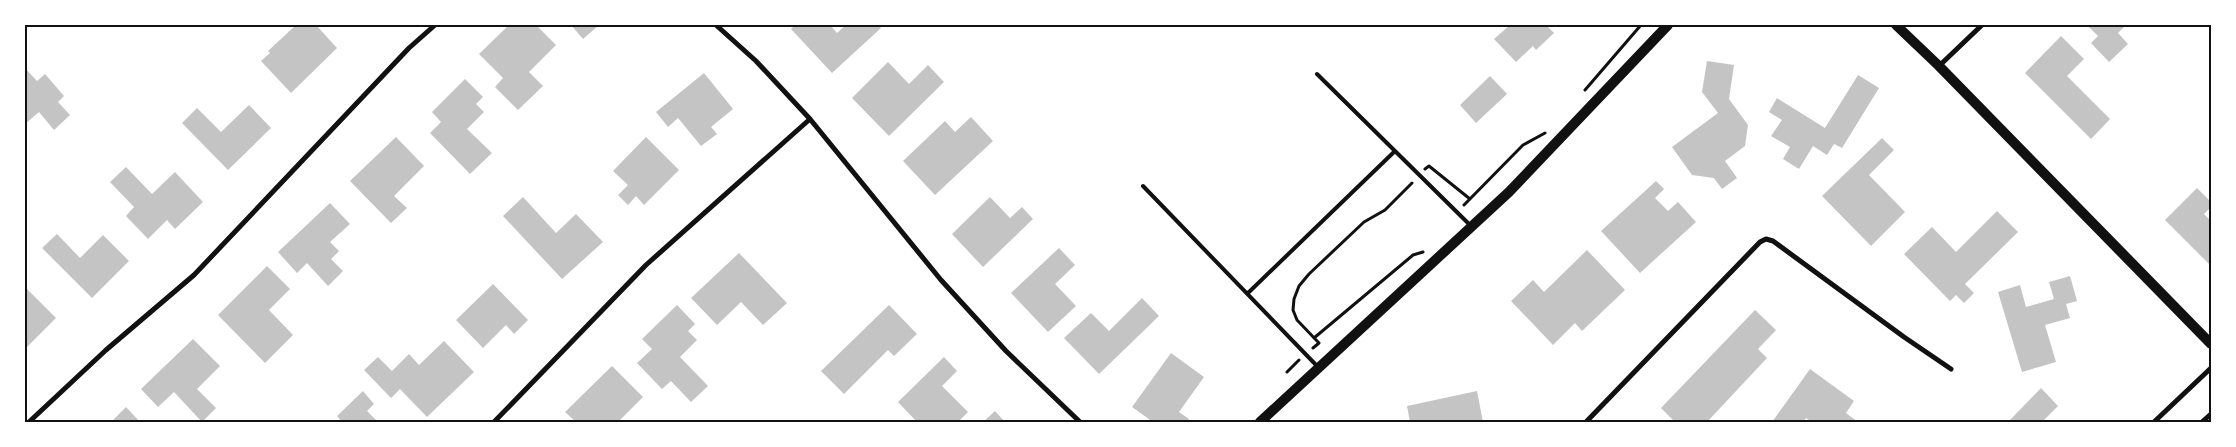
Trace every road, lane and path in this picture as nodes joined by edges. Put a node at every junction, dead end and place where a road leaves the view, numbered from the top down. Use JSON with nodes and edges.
{"nodes":[{"id":1,"x":435,"y":25,"type":"edge"},
{"id":2,"x":716,"y":25,"type":"edge"},
{"id":3,"x":1641,"y":25,"type":"edge"},
{"id":4,"x":1668,"y":25,"type":"edge"},
{"id":5,"x":1896,"y":25,"type":"edge"},
{"id":6,"x":1982,"y":25,"type":"edge"},
{"id":7,"x":1939,"y":66,"type":"junction"},
{"id":8,"x":1317,"y":74,"type":"dead end"},
{"id":9,"x":1580,"y":95,"type":"dead end"},
{"id":10,"x":810,"y":119,"type":"junction"},
{"id":11,"x":1547,"y":132,"type":"dead end"},
{"id":12,"x":1396,"y":151,"type":"junction"},
{"id":13,"x":1420,"y":176,"type":"junction"},
{"id":14,"x":1143,"y":186,"type":"dead end"},
{"id":15,"x":1470,"y":199,"type":"junction"},
{"id":16,"x":1457,"y":212,"type":"junction"},
{"id":17,"x":1472,"y":228,"type":"junction"},
{"id":18,"x":1428,"y":248,"type":"dead end"},
{"id":19,"x":1248,"y":293,"type":"junction"},
{"id":20,"x":1314,"y":338,"type":"junction"},
{"id":21,"x":2211,"y":344,"type":"edge"},
{"id":22,"x":1306,"y":354,"type":"junction"},
{"id":23,"x":1318,"y":367,"type":"junction"},
{"id":24,"x":2211,"y":368,"type":"edge"},
{"id":25,"x":1951,"y":369,"type":"dead end"},
{"id":26,"x":1287,"y":372,"type":"dead end"},
{"id":27,"x":2211,"y":414,"type":"edge"},
{"id":28,"x":28,"y":422,"type":"edge"},
{"id":29,"x":494,"y":422,"type":"edge"},
{"id":30,"x":1080,"y":422,"type":"edge"},
{"id":31,"x":1260,"y":422,"type":"edge"},
{"id":32,"x":1586,"y":422,"type":"edge"},
{"id":33,"x":2154,"y":422,"type":"edge"},
{"id":34,"x":2202,"y":422,"type":"edge"}],
"edges":[{"from":1,"to":28,"type":"street"},
{"from":2,"to":10,"type":"street"},
{"from":3,"to":9,"type":"path"},
{"from":4,"to":17,"type":"main road"},
{"from":5,"to":7,"type":"main road"},
{"from":6,"to":7,"type":"street"},
{"from":7,"to":21,"type":"main road"},
{"from":8,"to":12,"type":"lane"},
{"from":10,"to":29,"type":"street"},
{"from":10,"to":30,"type":"street"},
{"from":11,"to":15,"type":"path"},
{"from":12,"to":13,"type":"lane"},
{"from":12,"to":19,"type":"lane"},
{"from":13,"to":15,"type":"path"},
{"from":13,"to":16,"type":"lane"},
{"from":13,"to":20,"type":"path"},
{"from":14,"to":19,"type":"lane"},
{"from":15,"to":16,"type":"path"},
{"from":16,"to":17,"type":"lane"},
{"from":17,"to":23,"type":"main road"},
{"from":18,"to":20,"type":"path"},
{"from":19,"to":22,"type":"lane"},
{"from":20,"to":22,"type":"path"},
{"from":22,"to":23,"type":"lane"},
{"from":22,"to":26,"type":"path"},
{"from":23,"to":31,"type":"main road"},
{"from":24,"to":33,"type":"street"},
{"from":25,"to":32,"type":"street"},
{"from":27,"to":34,"type":"street"}]}
